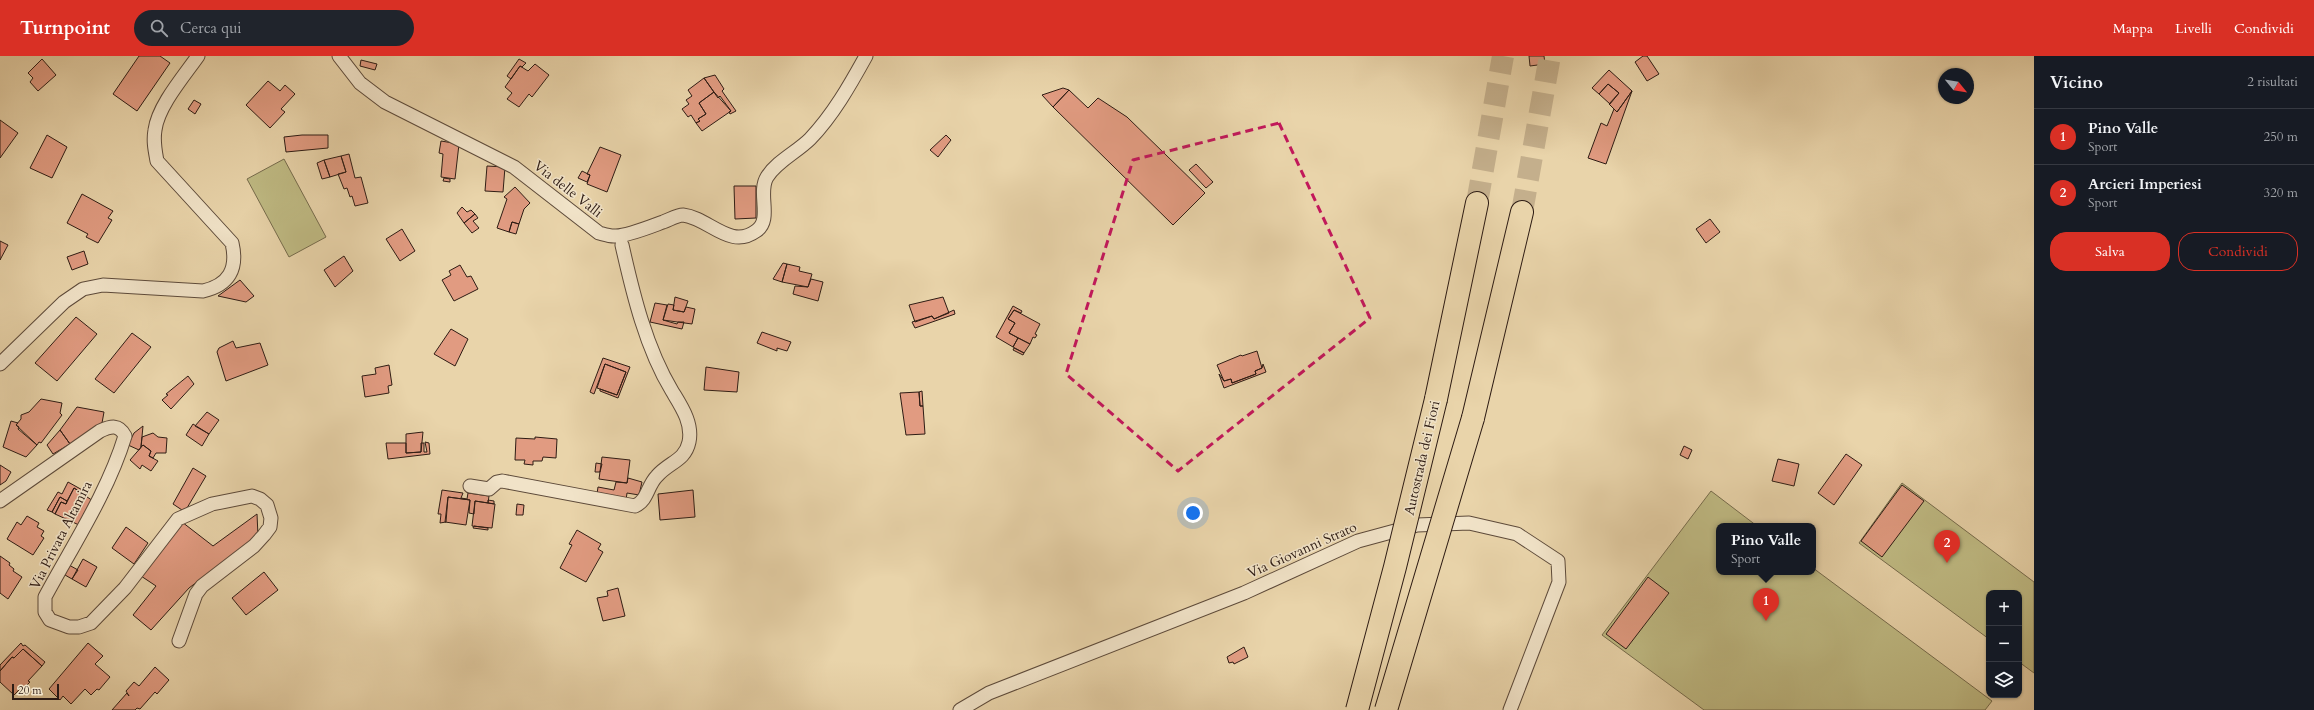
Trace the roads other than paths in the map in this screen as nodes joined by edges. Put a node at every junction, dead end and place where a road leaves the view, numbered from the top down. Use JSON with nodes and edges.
{"nodes":[{"id":1,"x":198,"y":56,"type":"edge"},
{"id":2,"x":339,"y":56,"type":"edge"},
{"id":3,"x":866,"y":56,"type":"edge"},
{"id":4,"x":1477,"y":203,"type":"tunnel mouth"},
{"id":5,"x":1522,"y":212,"type":"tunnel mouth"},
{"id":6,"x":622,"y":245,"type":"dead end"},
{"id":7,"x":0,"y":364,"type":"edge"},
{"id":8,"x":470,"y":486,"type":"dead end"},
{"id":9,"x":0,"y":501,"type":"edge"},
{"id":10,"x":179,"y":641,"type":"dead end"},
{"id":11,"x":960,"y":710,"type":"edge"},
{"id":12,"x":1357,"y":710,"type":"edge"},
{"id":13,"x":1386,"y":710,"type":"edge"},
{"id":14,"x":1510,"y":710,"type":"edge"}],
"edges":[{"from":1,"to":7,"type":"street"},
{"from":2,"to":3,"type":"street","name":"Via delle Valli"},
{"from":4,"to":12,"type":"highway","name":"Autostrada dei Fiori","bridge":true},
{"from":5,"to":13,"type":"highway","bridge":true},
{"from":6,"to":8,"type":"street"},
{"from":9,"to":10,"type":"street","name":"Via Privata Altamira"},
{"from":11,"to":14,"type":"street","name":"Via Giovanni Strato"}]}
